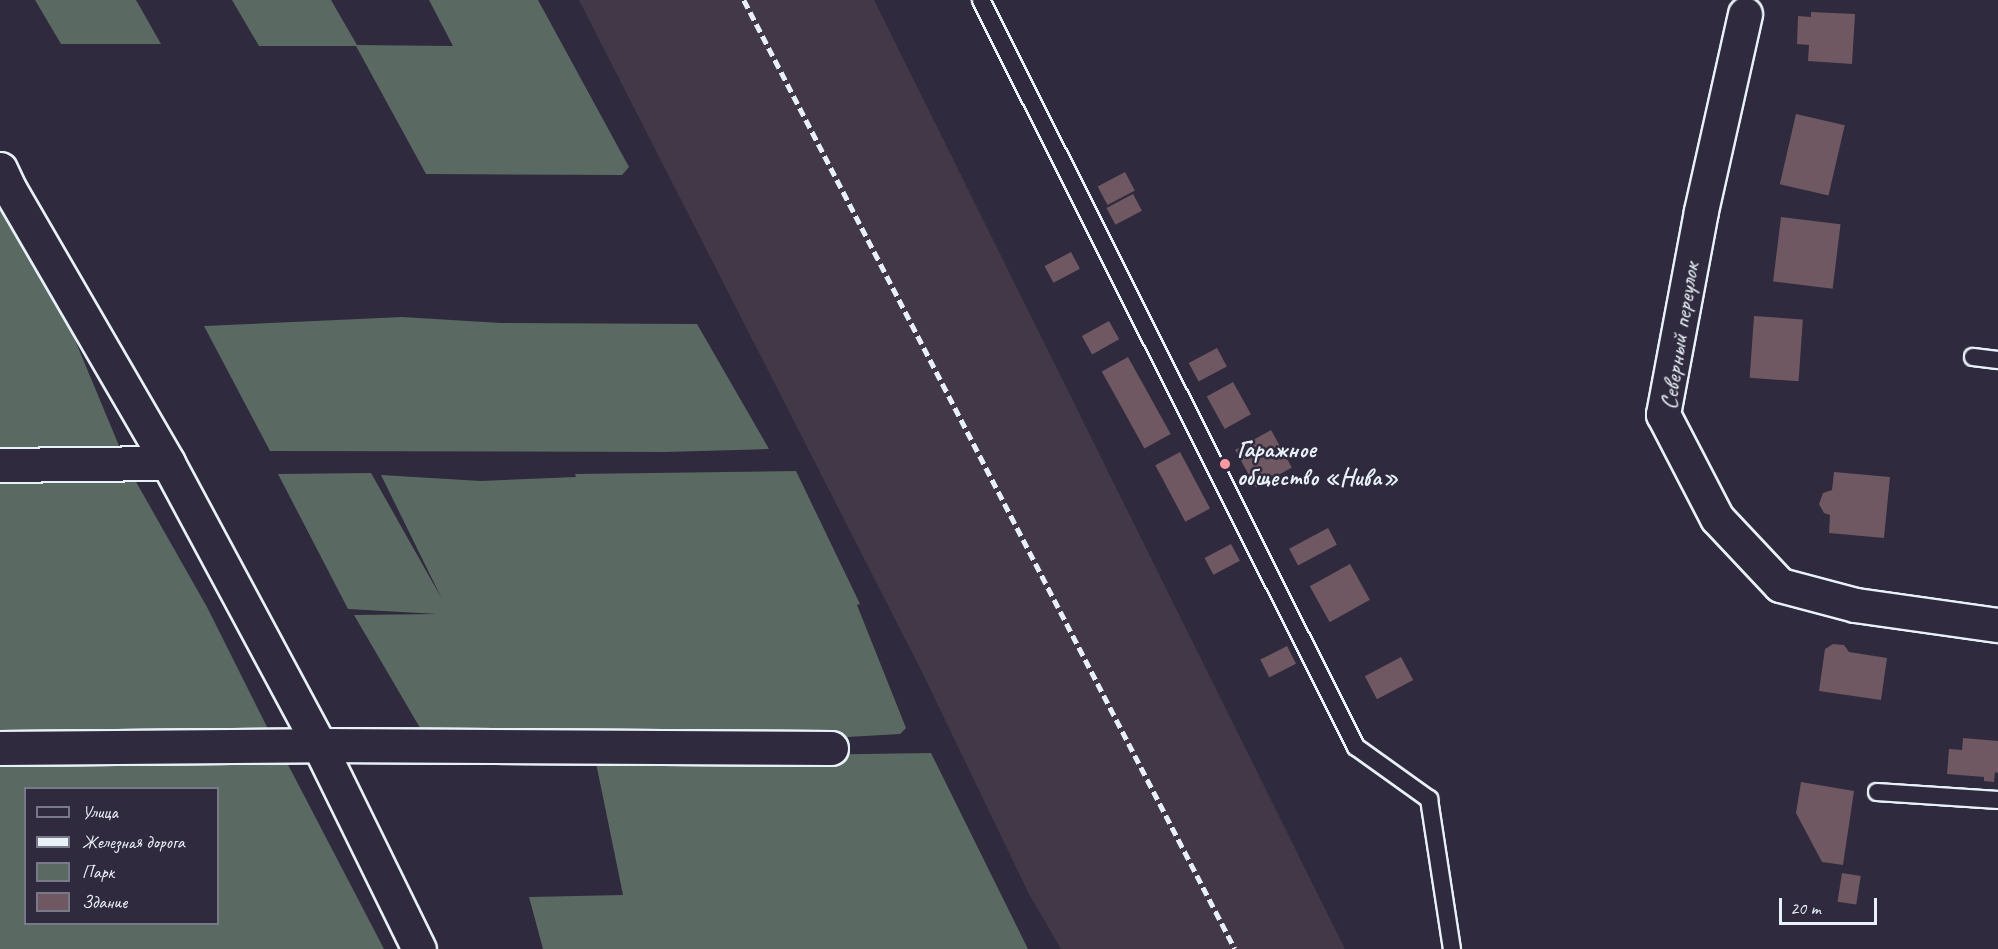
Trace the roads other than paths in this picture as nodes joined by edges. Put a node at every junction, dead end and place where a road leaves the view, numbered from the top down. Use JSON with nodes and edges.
{"nodes":[{"id":1,"x":981,"y":0,"type":"edge"},
{"id":2,"x":1745,"y":15,"type":"dead end"},
{"id":3,"x":3,"y":183,"type":"edge"},
{"id":4,"x":1973,"y":357,"type":"dead end"},
{"id":5,"x":1998,"y":360,"type":"edge"},
{"id":6,"x":168,"y":462,"type":"junction"},
{"id":7,"x":0,"y":465,"type":"edge"},
{"id":8,"x":1998,"y":625,"type":"edge"},
{"id":9,"x":318,"y":745,"type":"junction"},
{"id":10,"x":0,"y":748,"type":"edge"},
{"id":11,"x":831,"y":748,"type":"dead end"},
{"id":12,"x":1877,"y":792,"type":"dead end"},
{"id":13,"x":1998,"y":800,"type":"edge"},
{"id":14,"x":418,"y":949,"type":"edge"},
{"id":15,"x":1452,"y":949,"type":"edge"}],
"edges":[{"from":1,"to":15,"type":"lane"},
{"from":2,"to":8,"type":"street","name":"Северный переулок"},
{"from":3,"to":6,"type":"street"},
{"from":4,"to":5,"type":"lane"},
{"from":6,"to":7,"type":"street"},
{"from":6,"to":9,"type":"street"},
{"from":9,"to":10,"type":"street"},
{"from":9,"to":11,"type":"street"},
{"from":9,"to":14,"type":"street"},
{"from":12,"to":13,"type":"lane"}]}
